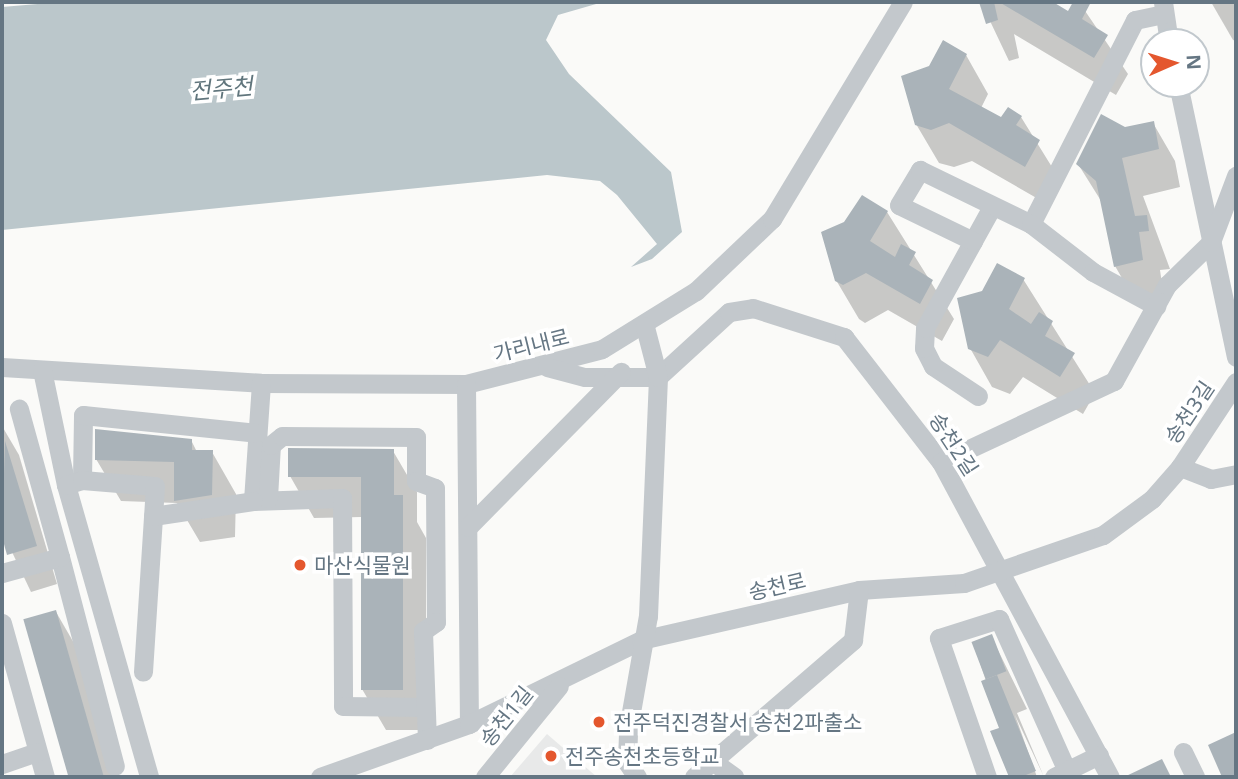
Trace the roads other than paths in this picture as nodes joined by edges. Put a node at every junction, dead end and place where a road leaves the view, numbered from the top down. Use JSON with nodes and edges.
{"nodes":[{"id":1,"x":903,"y":2,"type":"edge"},
{"id":2,"x":1163,"y":8,"type":"edge"},
{"id":3,"x":1167,"y":28,"type":"edge"},
{"id":4,"x":1181,"y":98,"type":"edge"},
{"id":5,"x":1236,"y":176,"type":"edge"},
{"id":6,"x":992,"y":208,"type":"junction"},
{"id":7,"x":1031,"y":224,"type":"junction"},
{"id":8,"x":973,"y":242,"type":"junction"},
{"id":9,"x":1211,"y":242,"type":"junction"},
{"id":10,"x":1156,"y":306,"type":"junction"},
{"id":11,"x":645,"y":327,"type":"junction"},
{"id":12,"x":1236,"y":357,"type":"edge"},
{"id":13,"x":2,"y":367,"type":"edge"},
{"id":14,"x":547,"y":367,"type":"junction"},
{"id":15,"x":42,"y":370,"type":"junction"},
{"id":16,"x":621,"y":372,"type":"junction"},
{"id":17,"x":658,"y":377,"type":"junction"},
{"id":18,"x":1236,"y":382,"type":"edge"},
{"id":19,"x":261,"y":383,"type":"junction"},
{"id":20,"x":466,"y":384,"type":"junction"},
{"id":21,"x":978,"y":396,"type":"dead end"},
{"id":22,"x":19,"y":409,"type":"dead end"},
{"id":23,"x":256,"y":433,"type":"junction"},
{"id":24,"x":941,"y":462,"type":"junction"},
{"id":25,"x":1180,"y":467,"type":"junction"},
{"id":26,"x":1236,"y":474,"type":"edge"},
{"id":27,"x":74,"y":482,"type":"junction"},
{"id":28,"x":260,"y":500,"type":"junction"},
{"id":29,"x":153,"y":516,"type":"junction"},
{"id":30,"x":468,"y":527,"type":"junction"},
{"id":31,"x":60,"y":557,"type":"junction"},
{"id":32,"x":1004,"y":572,"type":"junction"},
{"id":33,"x":2,"y":573,"type":"edge"},
{"id":34,"x":859,"y":590,"type":"junction"},
{"id":35,"x":2,"y":623,"type":"edge"},
{"id":36,"x":641,"y":640,"type":"junction"},
{"id":37,"x":5,"y":645,"type":"edge"},
{"id":38,"x":143,"y":672,"type":"dead end"},
{"id":39,"x":562,"y":683,"type":"junction"},
{"id":40,"x":422,"y":707,"type":"junction"},
{"id":41,"x":469,"y":724,"type":"junction"},
{"id":42,"x":427,"y":740,"type":"junction"},
{"id":43,"x":1183,"y":751,"type":"dead end"},
{"id":44,"x":37,"y":752,"type":"junction"},
{"id":45,"x":1099,"y":755,"type":"junction"},
{"id":46,"x":711,"y":760,"type":"junction"},
{"id":47,"x":2,"y":764,"type":"edge"},
{"id":48,"x":115,"y":766,"type":"dead end"},
{"id":49,"x":1061,"y":774,"type":"edge"},
{"id":50,"x":45,"y":777,"type":"edge"},
{"id":51,"x":149,"y":777,"type":"edge"},
{"id":52,"x":320,"y":777,"type":"edge"},
{"id":53,"x":485,"y":777,"type":"edge"},
{"id":54,"x":637,"y":777,"type":"edge"},
{"id":55,"x":694,"y":777,"type":"edge"},
{"id":56,"x":734,"y":777,"type":"edge"},
{"id":57,"x":987,"y":777,"type":"edge"},
{"id":58,"x":1110,"y":777,"type":"edge"},
{"id":59,"x":1195,"y":777,"type":"edge"}],
"edges":[{"from":1,"to":11,"type":"street","name":"가리내로"},
{"from":2,"to":3,"type":"street"},
{"from":2,"to":7,"type":"street"},
{"from":4,"to":9,"type":"street"},
{"from":5,"to":9,"type":"street"},
{"from":6,"to":7,"type":"street"},
{"from":6,"to":8,"type":"street"},
{"from":6,"to":8,"type":"street"},
{"from":7,"to":10,"type":"street"},
{"from":8,"to":21,"type":"street"},
{"from":9,"to":10,"type":"street"},
{"from":9,"to":12,"type":"street"},
{"from":10,"to":24,"type":"street"},
{"from":11,"to":14,"type":"street","name":"가리내로"},
{"from":11,"to":17,"type":"street"},
{"from":13,"to":15,"type":"street","name":"가리내로"},
{"from":14,"to":16,"type":"street"},
{"from":14,"to":20,"type":"street","name":"가리내로"},
{"from":15,"to":19,"type":"street","name":"가리내로"},
{"from":15,"to":27,"type":"street"},
{"from":16,"to":17,"type":"street"},
{"from":16,"to":30,"type":"street"},
{"from":17,"to":24,"type":"street","name":"송천2길"},
{"from":17,"to":36,"type":"street"},
{"from":18,"to":25,"type":"street","name":"송천3길"},
{"from":19,"to":20,"type":"street","name":"가리내로"},
{"from":19,"to":23,"type":"street"},
{"from":20,"to":30,"type":"street"},
{"from":22,"to":31,"type":"street"},
{"from":23,"to":27,"type":"street"},
{"from":23,"to":28,"type":"street"},
{"from":24,"to":32,"type":"street","name":"송천2길"},
{"from":25,"to":26,"type":"street"},
{"from":25,"to":32,"type":"street","name":"송천로"},
{"from":27,"to":29,"type":"street"},
{"from":27,"to":51,"type":"street"},
{"from":28,"to":29,"type":"street"},
{"from":28,"to":40,"type":"street"},
{"from":28,"to":40,"type":"street"},
{"from":29,"to":38,"type":"street"},
{"from":30,"to":41,"type":"street"},
{"from":31,"to":33,"type":"street"},
{"from":31,"to":48,"type":"street"},
{"from":32,"to":34,"type":"street","name":"송천로"},
{"from":32,"to":45,"type":"street","name":"송천2길"},
{"from":34,"to":36,"type":"street","name":"송천로"},
{"from":34,"to":46,"type":"street"},
{"from":35,"to":37,"type":"street"},
{"from":36,"to":39,"type":"street","name":"송천로"},
{"from":36,"to":54,"type":"street"},
{"from":37,"to":44,"type":"street"},
{"from":39,"to":41,"type":"street","name":"송천로"},
{"from":39,"to":53,"type":"street","name":"송천1길"},
{"from":40,"to":42,"type":"street"},
{"from":41,"to":42,"type":"street","name":"송천로"},
{"from":42,"to":52,"type":"street","name":"송천로"},
{"from":43,"to":59,"type":"street"},
{"from":44,"to":47,"type":"street"},
{"from":44,"to":50,"type":"street"},
{"from":45,"to":49,"type":"street"},
{"from":45,"to":58,"type":"street","name":"송천2길"},
{"from":46,"to":55,"type":"street"},
{"from":46,"to":56,"type":"street"},
{"from":49,"to":57,"type":"street"}]}
